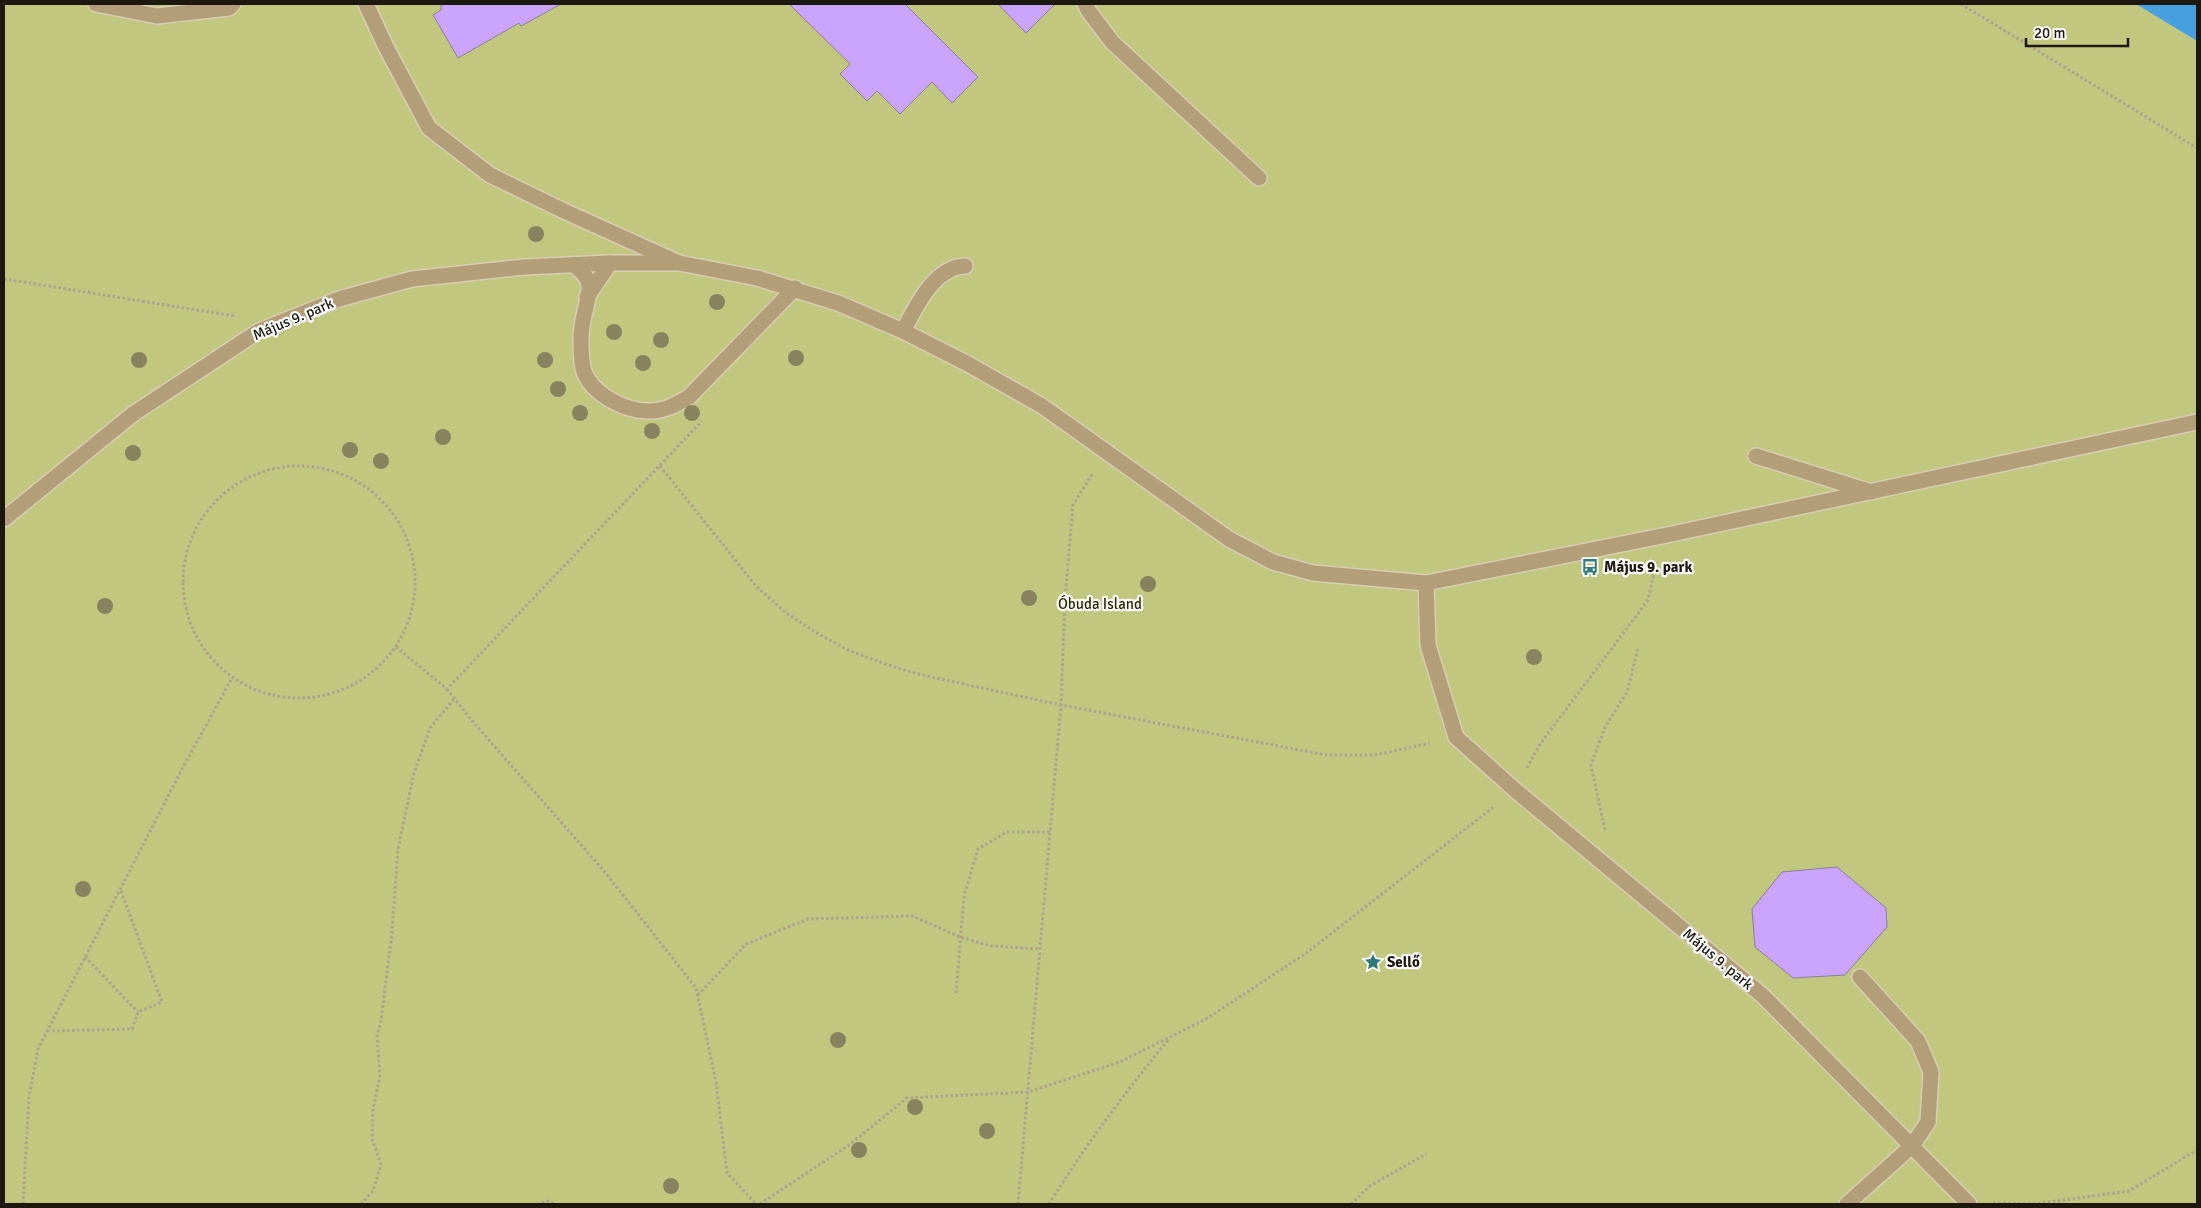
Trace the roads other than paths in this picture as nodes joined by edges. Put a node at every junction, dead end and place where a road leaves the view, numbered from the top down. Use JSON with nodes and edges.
{"nodes":[{"id":1,"x":96,"y":4,"type":"edge"},
{"id":2,"x":233,"y":4,"type":"edge"},
{"id":3,"x":366,"y":4,"type":"edge"},
{"id":4,"x":1085,"y":4,"type":"edge"},
{"id":5,"x":1260,"y":178,"type":"dead end"},
{"id":6,"x":680,"y":263,"type":"junction"},
{"id":7,"x":610,"y":264,"type":"junction"},
{"id":8,"x":574,"y":265,"type":"junction"},
{"id":9,"x":965,"y":266,"type":"dead end"},
{"id":10,"x":795,"y":288,"type":"junction"},
{"id":11,"x":586,"y":298,"type":"junction"},
{"id":12,"x":902,"y":331,"type":"junction"},
{"id":13,"x":2197,"y":422,"type":"edge"},
{"id":14,"x":1756,"y":456,"type":"dead end"},
{"id":15,"x":1871,"y":492,"type":"junction"},
{"id":16,"x":4,"y":519,"type":"edge"},
{"id":17,"x":1426,"y":583,"type":"junction"},
{"id":18,"x":1860,"y":977,"type":"dead end"},
{"id":19,"x":1912,"y":1146,"type":"junction"},
{"id":20,"x":1847,"y":1204,"type":"edge"},
{"id":21,"x":1969,"y":1204,"type":"edge"}],
"edges":[{"from":1,"to":2,"type":"street"},
{"from":3,"to":6,"type":"street"},
{"from":4,"to":5,"type":"street"},
{"from":6,"to":7,"type":"street","name":"Május 9. park"},
{"from":6,"to":10,"type":"street"},
{"from":7,"to":8,"type":"street","name":"Május 9. park"},
{"from":7,"to":11,"type":"street"},
{"from":8,"to":11,"type":"street"},
{"from":8,"to":16,"type":"street","name":"Május 9. park"},
{"from":9,"to":12,"type":"street"},
{"from":10,"to":11,"type":"street"},
{"from":10,"to":12,"type":"street"},
{"from":12,"to":17,"type":"street"},
{"from":13,"to":15,"type":"street"},
{"from":14,"to":15,"type":"street"},
{"from":15,"to":17,"type":"street"},
{"from":17,"to":19,"type":"street","name":"Május 9. park"},
{"from":18,"to":19,"type":"street"},
{"from":19,"to":20,"type":"street"},
{"from":19,"to":21,"type":"street","name":"Május 9. park"}]}
